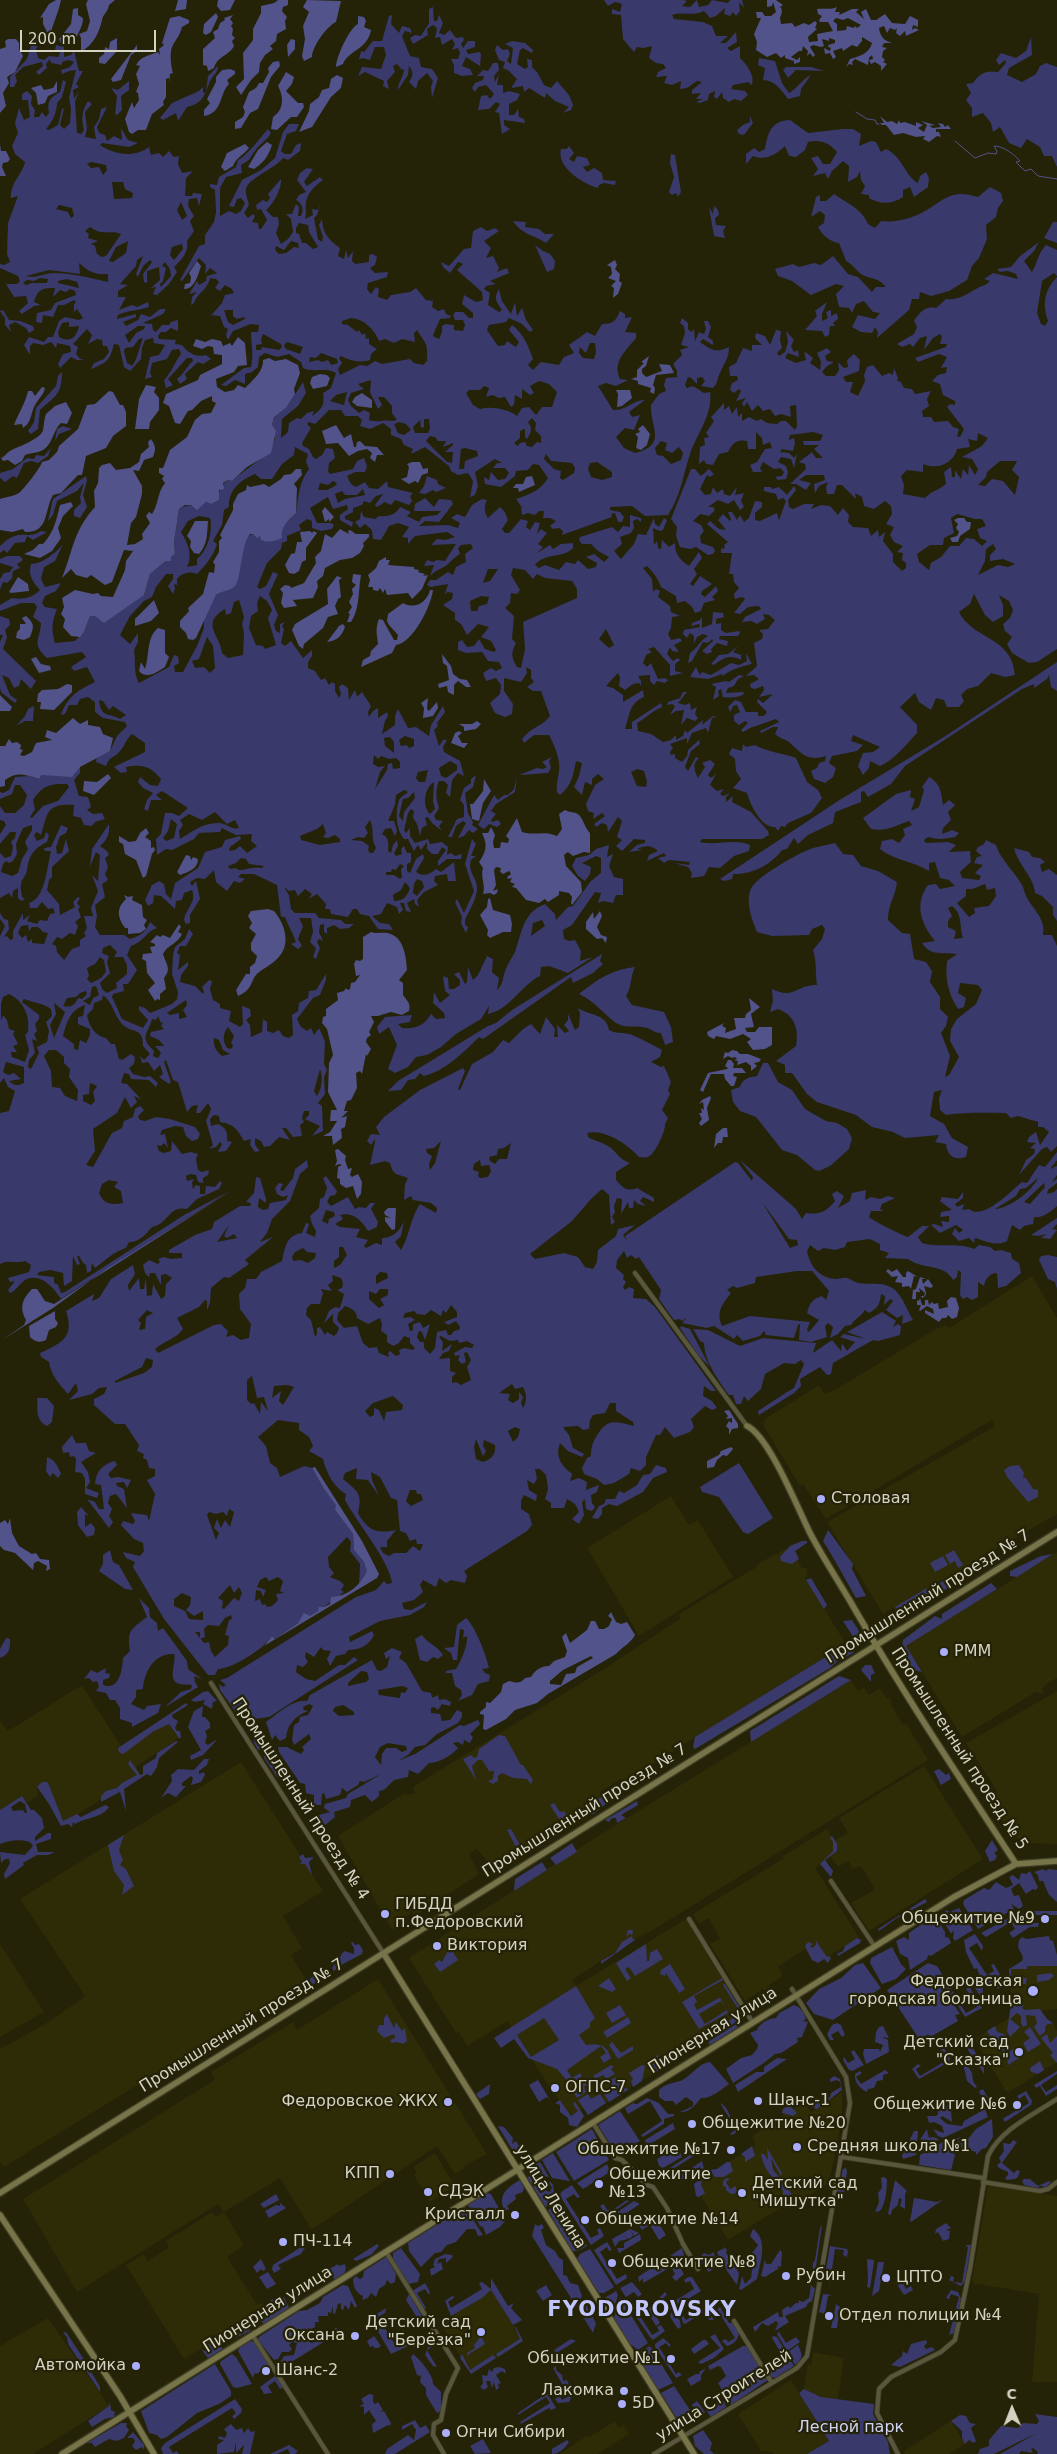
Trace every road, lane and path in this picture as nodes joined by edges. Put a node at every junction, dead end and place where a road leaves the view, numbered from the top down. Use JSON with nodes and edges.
{"nodes":[{"id":1,"x":635,"y":1273,"type":"dead end"},
{"id":2,"x":747,"y":1426,"type":"joint"},
{"id":3,"x":1057,"y":1532,"type":"edge"},
{"id":4,"x":876,"y":1645,"type":"junction"},
{"id":5,"x":211,"y":1683,"type":"dead end"},
{"id":6,"x":1057,"y":1861,"type":"edge"},
{"id":7,"x":1016,"y":1864,"type":"junction"},
{"id":8,"x":831,"y":1880,"type":"dead end"},
{"id":9,"x":689,"y":1918,"type":"dead end"},
{"id":10,"x":875,"y":1947,"type":"junction"},
{"id":11,"x":384,"y":1954,"type":"junction"},
{"id":12,"x":792,"y":1988,"type":"dead end"},
{"id":13,"x":797,"y":1995,"type":"junction"},
{"id":14,"x":753,"y":2022,"type":"junction"},
{"id":15,"x":1057,"y":2099,"type":"edge"},
{"id":16,"x":593,"y":2123,"type":"junction"},
{"id":17,"x":842,"y":2157,"type":"junction"},
{"id":18,"x":518,"y":2170,"type":"junction"},
{"id":19,"x":983,"y":2180,"type":"junction"},
{"id":20,"x":1057,"y":2182,"type":"edge"},
{"id":21,"x":0,"y":2193,"type":"edge"},
{"id":22,"x":0,"y":2215,"type":"edge"},
{"id":23,"x":386,"y":2252,"type":"junction"},
{"id":24,"x":698,"y":2269,"type":"dead end"},
{"id":25,"x":734,"y":2321,"type":"dead end"},
{"id":26,"x":253,"y":2336,"type":"junction"},
{"id":27,"x":772,"y":2383,"type":"junction"},
{"id":28,"x":128,"y":2413,"type":"junction"},
{"id":29,"x":684,"y":2437,"type":"junction"},
{"id":30,"x":62,"y":2454,"type":"edge"},
{"id":31,"x":154,"y":2454,"type":"edge"},
{"id":32,"x":328,"y":2454,"type":"edge"},
{"id":33,"x":444,"y":2454,"type":"edge"},
{"id":34,"x":654,"y":2454,"type":"edge"},
{"id":35,"x":694,"y":2454,"type":"edge"},
{"id":36,"x":898,"y":2454,"type":"edge"}],
"edges":[{"from":1,"to":2,"type":"street","name":"Промышленный проезд № 5"},
{"from":2,"to":4,"type":"street","name":"Промышленный проезд № 5"},
{"from":3,"to":4,"type":"street","name":"Промышленный проезд № 7"},
{"from":4,"to":7,"type":"street","name":"Промышленный проезд № 5"},
{"from":4,"to":11,"type":"street","name":"Промышленный проезд № 7"},
{"from":5,"to":11,"type":"street","name":"Промышленный проезд № 4"},
{"from":6,"to":7,"type":"street","name":"Пионерная улица"},
{"from":7,"to":10,"type":"street","name":"Пионерная улица"},
{"from":8,"to":10,"type":"street"},
{"from":9,"to":14,"type":"street"},
{"from":10,"to":13,"type":"street","name":"Пионерная улица"},
{"from":11,"to":18,"type":"street","name":"улица Ленина"},
{"from":11,"to":21,"type":"street","name":"Промышленный проезд № 7"},
{"from":12,"to":13,"type":"street","name":"улица Строителей"},
{"from":13,"to":14,"type":"street","name":"Пионерная улица"},
{"from":13,"to":17,"type":"street","name":"улица Строителей"},
{"from":14,"to":16,"type":"street","name":"Пионерная улица"},
{"from":15,"to":19,"type":"street"},
{"from":16,"to":18,"type":"street","name":"Пионерная улица"},
{"from":16,"to":24,"type":"street"},
{"from":17,"to":19,"type":"street"},
{"from":17,"to":27,"type":"street","name":"улица Строителей"},
{"from":18,"to":23,"type":"street","name":"Пионерная улица"},
{"from":18,"to":29,"type":"street","name":"улица Ленина"},
{"from":19,"to":20,"type":"street"},
{"from":19,"to":36,"type":"street"},
{"from":22,"to":28,"type":"street"},
{"from":23,"to":26,"type":"street","name":"Пионерная улица"},
{"from":23,"to":33,"type":"street"},
{"from":25,"to":27,"type":"street"},
{"from":26,"to":28,"type":"street","name":"Пионерная улица"},
{"from":26,"to":32,"type":"street"},
{"from":27,"to":29,"type":"street","name":"улица Строителей"},
{"from":28,"to":30,"type":"street","name":"Пионерная улица"},
{"from":28,"to":31,"type":"street"},
{"from":29,"to":34,"type":"street","name":"улица Строителей"},
{"from":29,"to":35,"type":"street","name":"улица Ленина"}]}
